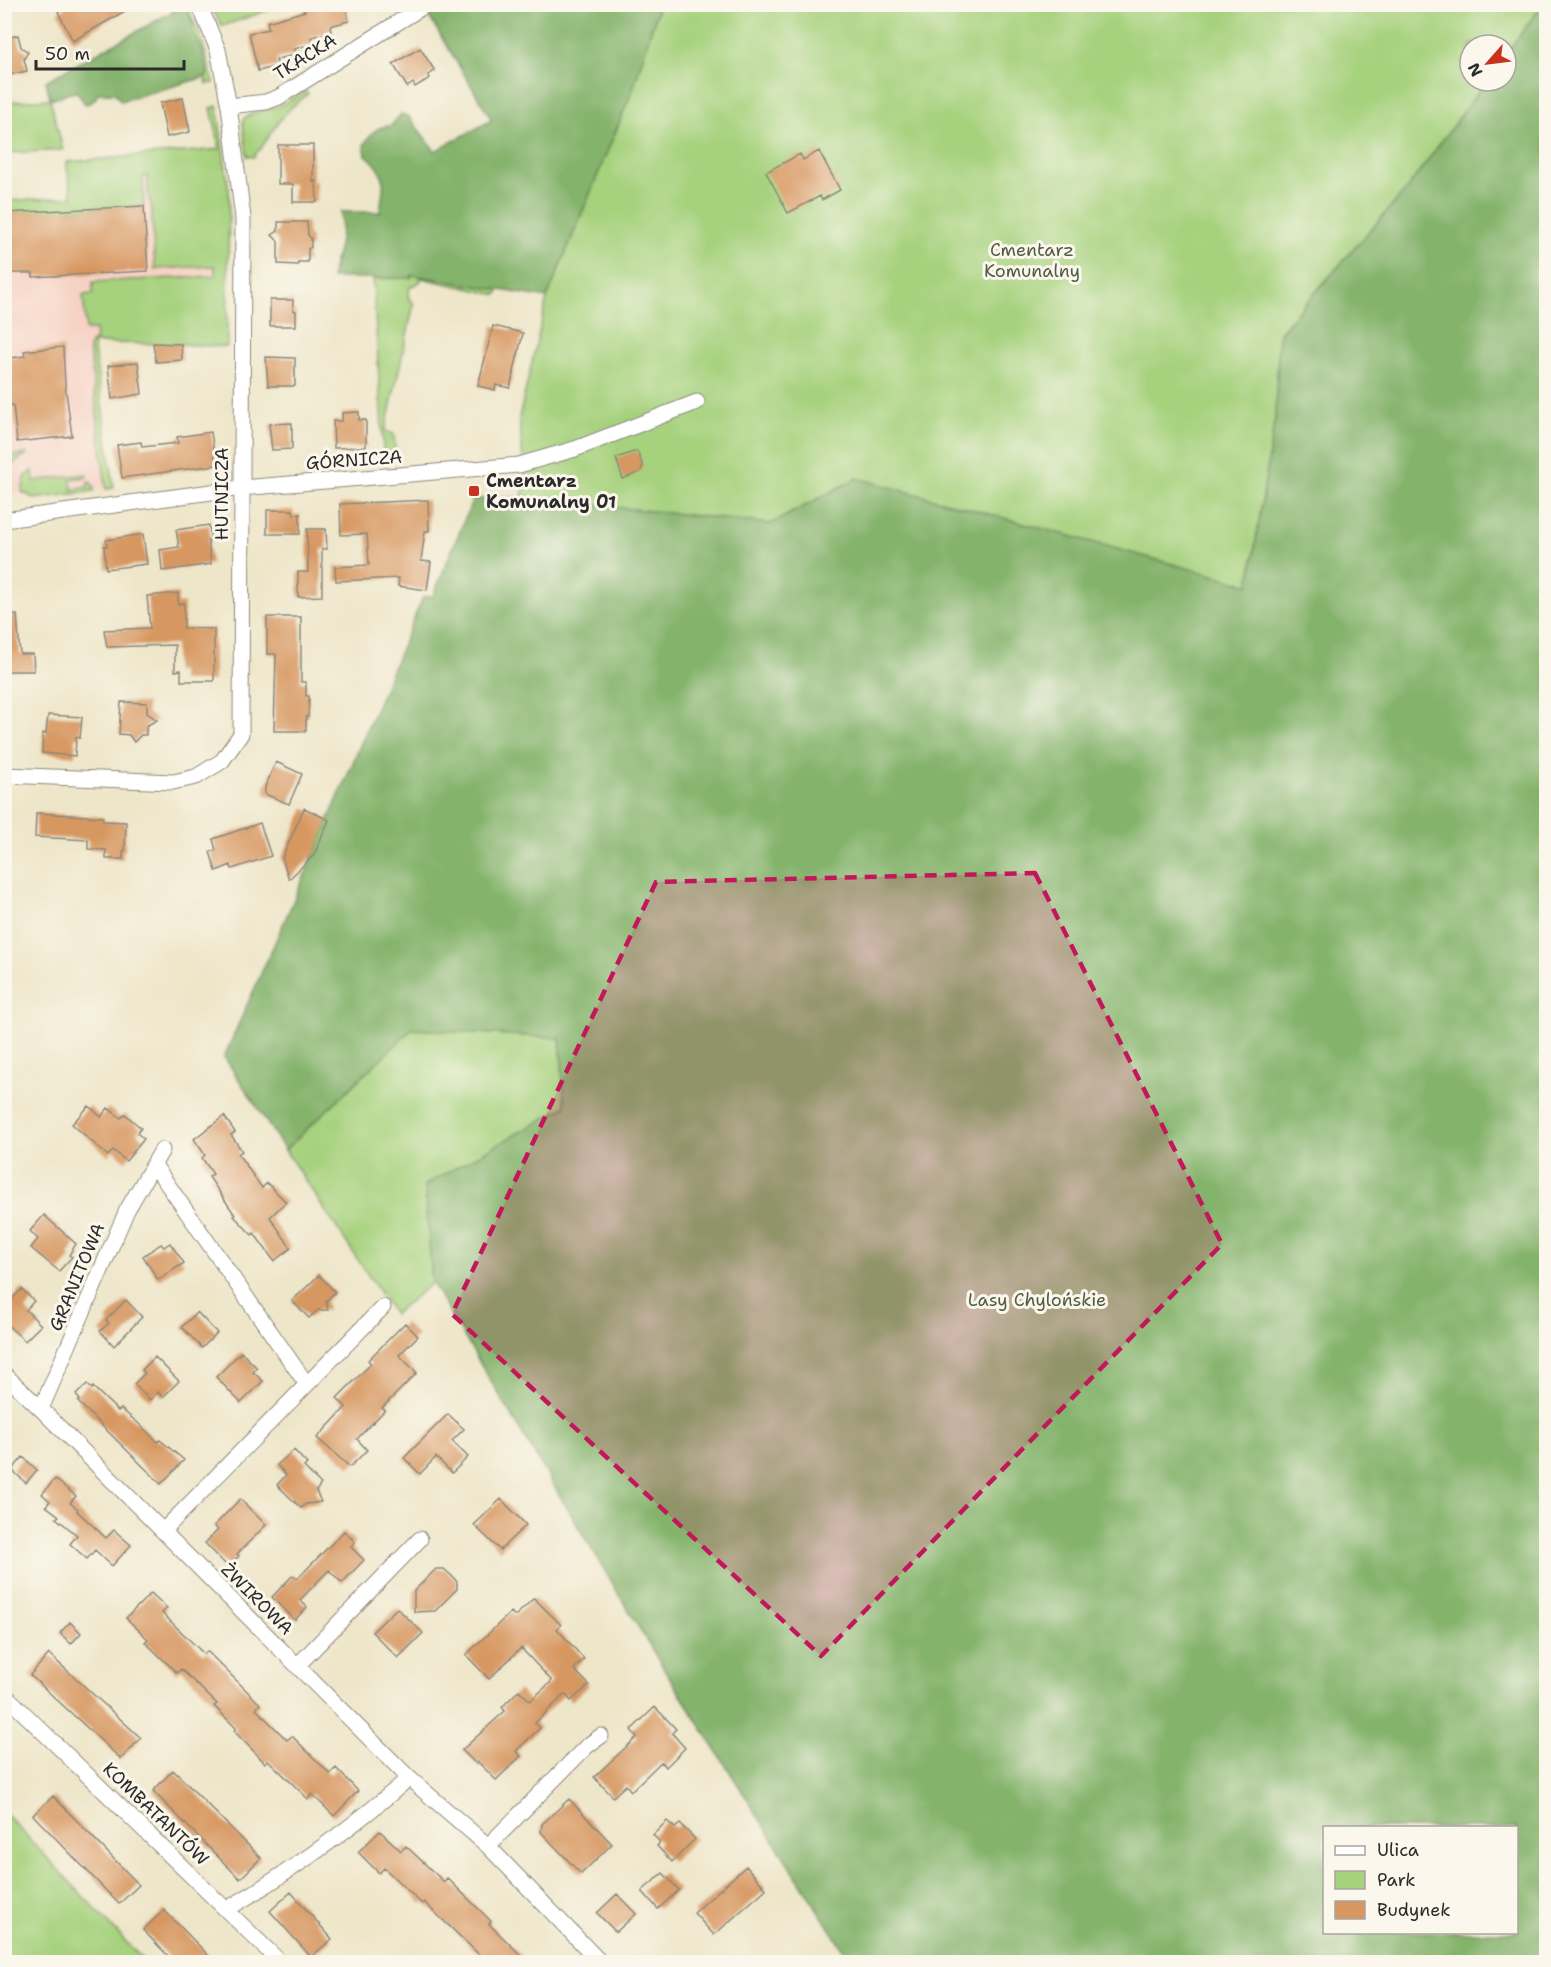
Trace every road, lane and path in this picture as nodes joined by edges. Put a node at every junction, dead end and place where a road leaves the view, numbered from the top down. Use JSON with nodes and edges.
{"nodes":[{"id":1,"x":199,"y":4,"type":"edge"},
{"id":2,"x":427,"y":4,"type":"edge"},
{"id":3,"x":229,"y":106,"type":"junction"},
{"id":4,"x":697,"y":402,"type":"dead end"},
{"id":5,"x":241,"y":488,"type":"junction"},
{"id":6,"x":4,"y":520,"type":"edge"},
{"id":7,"x":4,"y":775,"type":"edge"},
{"id":8,"x":162,"y":1150,"type":"dead end"},
{"id":9,"x":154,"y":1165,"type":"junction"},
{"id":10,"x":383,"y":1307,"type":"dead end"},
{"id":11,"x":4,"y":1374,"type":"edge"},
{"id":12,"x":306,"y":1383,"type":"junction"},
{"id":13,"x":41,"y":1409,"type":"junction"},
{"id":14,"x":163,"y":1531,"type":"junction"},
{"id":15,"x":420,"y":1539,"type":"dead end"},
{"id":16,"x":297,"y":1666,"type":"junction"},
{"id":17,"x":4,"y":1694,"type":"edge"},
{"id":18,"x":601,"y":1736,"type":"dead end"},
{"id":19,"x":409,"y":1778,"type":"junction"},
{"id":20,"x":488,"y":1846,"type":"junction"},
{"id":21,"x":227,"y":1909,"type":"junction"},
{"id":22,"x":280,"y":1962,"type":"edge"},
{"id":23,"x":600,"y":1962,"type":"edge"}],
"edges":[{"from":1,"to":3,"type":"street","name":"HUTNICZA"},
{"from":2,"to":3,"type":"street","name":"TKACKA"},
{"from":3,"to":5,"type":"street","name":"HUTNICZA"},
{"from":4,"to":5,"type":"street","name":"GÓRNICZA"},
{"from":5,"to":6,"type":"street","name":"GÓRNICZA"},
{"from":5,"to":7,"type":"street","name":"HUTNICZA"},
{"from":8,"to":9,"type":"street","name":"GRANITOWA"},
{"from":9,"to":12,"type":"street"},
{"from":9,"to":13,"type":"street","name":"GRANITOWA"},
{"from":10,"to":12,"type":"street"},
{"from":11,"to":13,"type":"street","name":"ŻWIROWA"},
{"from":12,"to":14,"type":"street"},
{"from":13,"to":14,"type":"street","name":"ŻWIROWA"},
{"from":14,"to":16,"type":"street","name":"ŻWIROWA"},
{"from":15,"to":16,"type":"street"},
{"from":16,"to":19,"type":"street","name":"ŻWIROWA"},
{"from":17,"to":21,"type":"street","name":"KOMBATANTÓW"},
{"from":18,"to":20,"type":"street"},
{"from":19,"to":20,"type":"street","name":"ŻWIROWA"},
{"from":19,"to":21,"type":"street"},
{"from":20,"to":23,"type":"street","name":"ŻWIROWA"},
{"from":21,"to":22,"type":"street","name":"KOMBATANTÓW"}]}
